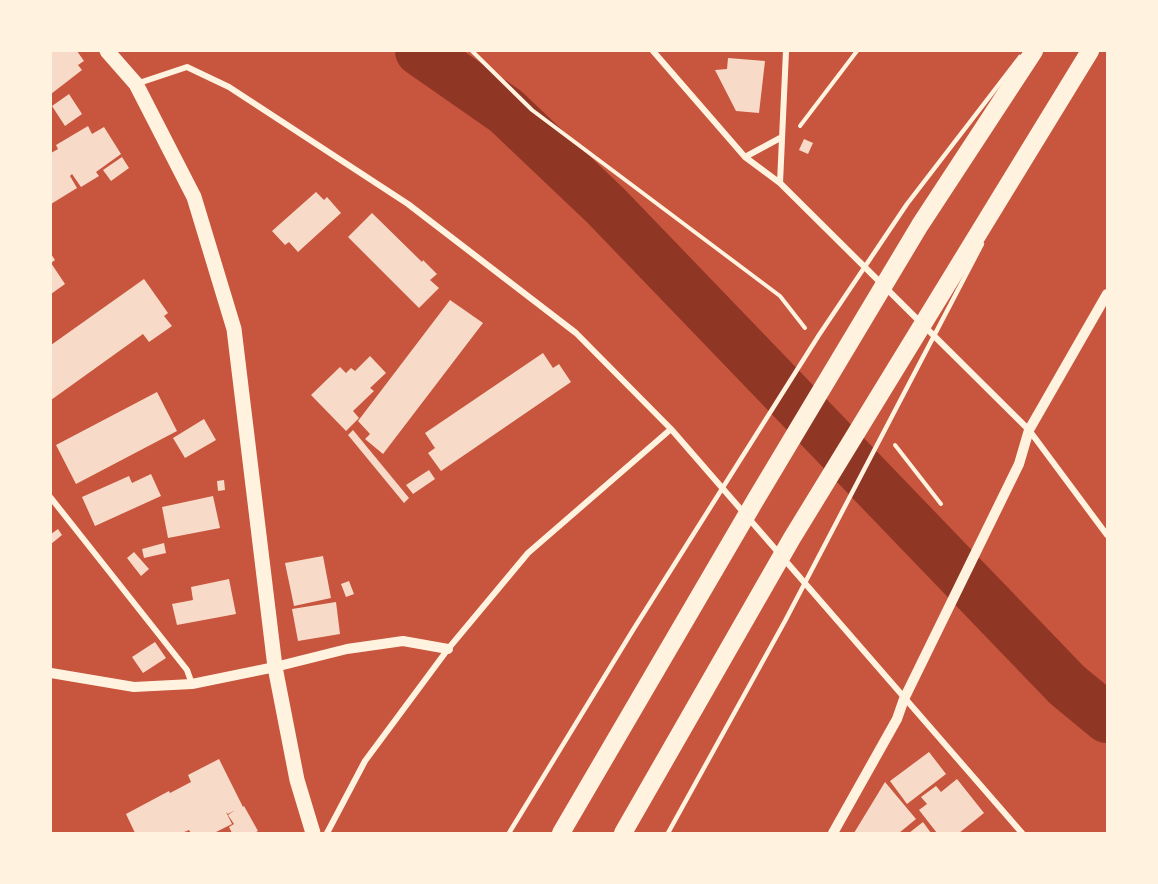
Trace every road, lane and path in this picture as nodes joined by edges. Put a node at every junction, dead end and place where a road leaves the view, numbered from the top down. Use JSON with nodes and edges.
{"nodes":[{"id":1,"x":107,"y":51,"type":"edge"},
{"id":2,"x":472,"y":51,"type":"edge"},
{"id":3,"x":653,"y":51,"type":"edge"},
{"id":4,"x":786,"y":51,"type":"edge"},
{"id":5,"x":858,"y":51,"type":"edge"},
{"id":6,"x":1024,"y":51,"type":"edge"},
{"id":7,"x":1034,"y":51,"type":"edge"},
{"id":8,"x":1090,"y":51,"type":"edge"},
{"id":9,"x":136,"y":84,"type":"junction"},
{"id":10,"x":782,"y":137,"type":"junction"},
{"id":11,"x":1034,"y":143,"type":"junction"},
{"id":12,"x":745,"y":157,"type":"junction"},
{"id":13,"x":780,"y":183,"type":"junction"},
{"id":14,"x":995,"y":218,"type":"dead end"},
{"id":15,"x":984,"y":239,"type":"dead end"},
{"id":16,"x":965,"y":266,"type":"junction"},
{"id":17,"x":1107,"y":294,"type":"edge"},
{"id":18,"x":810,"y":334,"type":"dead end"},
{"id":19,"x":671,"y":429,"type":"junction"},
{"id":20,"x":1029,"y":430,"type":"junction"},
{"id":21,"x":890,"y":438,"type":"dead end"},
{"id":22,"x":51,"y":498,"type":"edge"},
{"id":23,"x":941,"y":504,"type":"dead end"},
{"id":24,"x":1107,"y":535,"type":"edge"},
{"id":25,"x":448,"y":649,"type":"junction"},
{"id":26,"x":275,"y":667,"type":"junction"},
{"id":27,"x":51,"y":673,"type":"edge"},
{"id":28,"x":192,"y":684,"type":"junction"},
{"id":29,"x":904,"y":699,"type":"junction"},
{"id":30,"x":313,"y":833,"type":"edge"},
{"id":31,"x":327,"y":833,"type":"edge"},
{"id":32,"x":509,"y":833,"type":"edge"},
{"id":33,"x":561,"y":833,"type":"edge"},
{"id":34,"x":623,"y":833,"type":"edge"},
{"id":35,"x":668,"y":833,"type":"edge"},
{"id":36,"x":833,"y":833,"type":"edge"},
{"id":37,"x":1022,"y":833,"type":"edge"}],
"edges":[{"from":1,"to":9,"type":"main road"},
{"from":2,"to":18,"type":"path"},
{"from":3,"to":12,"type":"street"},
{"from":4,"to":10,"type":"street"},
{"from":5,"to":10,"type":"path"},
{"from":6,"to":32,"type":"lane"},
{"from":7,"to":33,"type":"highway"},
{"from":8,"to":11,"type":"highway"},
{"from":9,"to":19,"type":"street"},
{"from":9,"to":26,"type":"main road"},
{"from":10,"to":12,"type":"street"},
{"from":10,"to":13,"type":"street"},
{"from":11,"to":14,"type":"lane"},
{"from":11,"to":16,"type":"highway"},
{"from":12,"to":13,"type":"street"},
{"from":13,"to":20,"type":"street"},
{"from":15,"to":16,"type":"lane"},
{"from":16,"to":34,"type":"highway"},
{"from":16,"to":35,"type":"lane"},
{"from":17,"to":20,"type":"street"},
{"from":19,"to":25,"type":"street"},
{"from":19,"to":29,"type":"street"},
{"from":20,"to":24,"type":"street"},
{"from":20,"to":29,"type":"street"},
{"from":21,"to":23,"type":"path"},
{"from":22,"to":28,"type":"street"},
{"from":25,"to":26,"type":"street"},
{"from":25,"to":31,"type":"street"},
{"from":26,"to":28,"type":"street"},
{"from":26,"to":30,"type":"main road"},
{"from":27,"to":28,"type":"street"},
{"from":29,"to":36,"type":"street"},
{"from":29,"to":37,"type":"street"}]}
